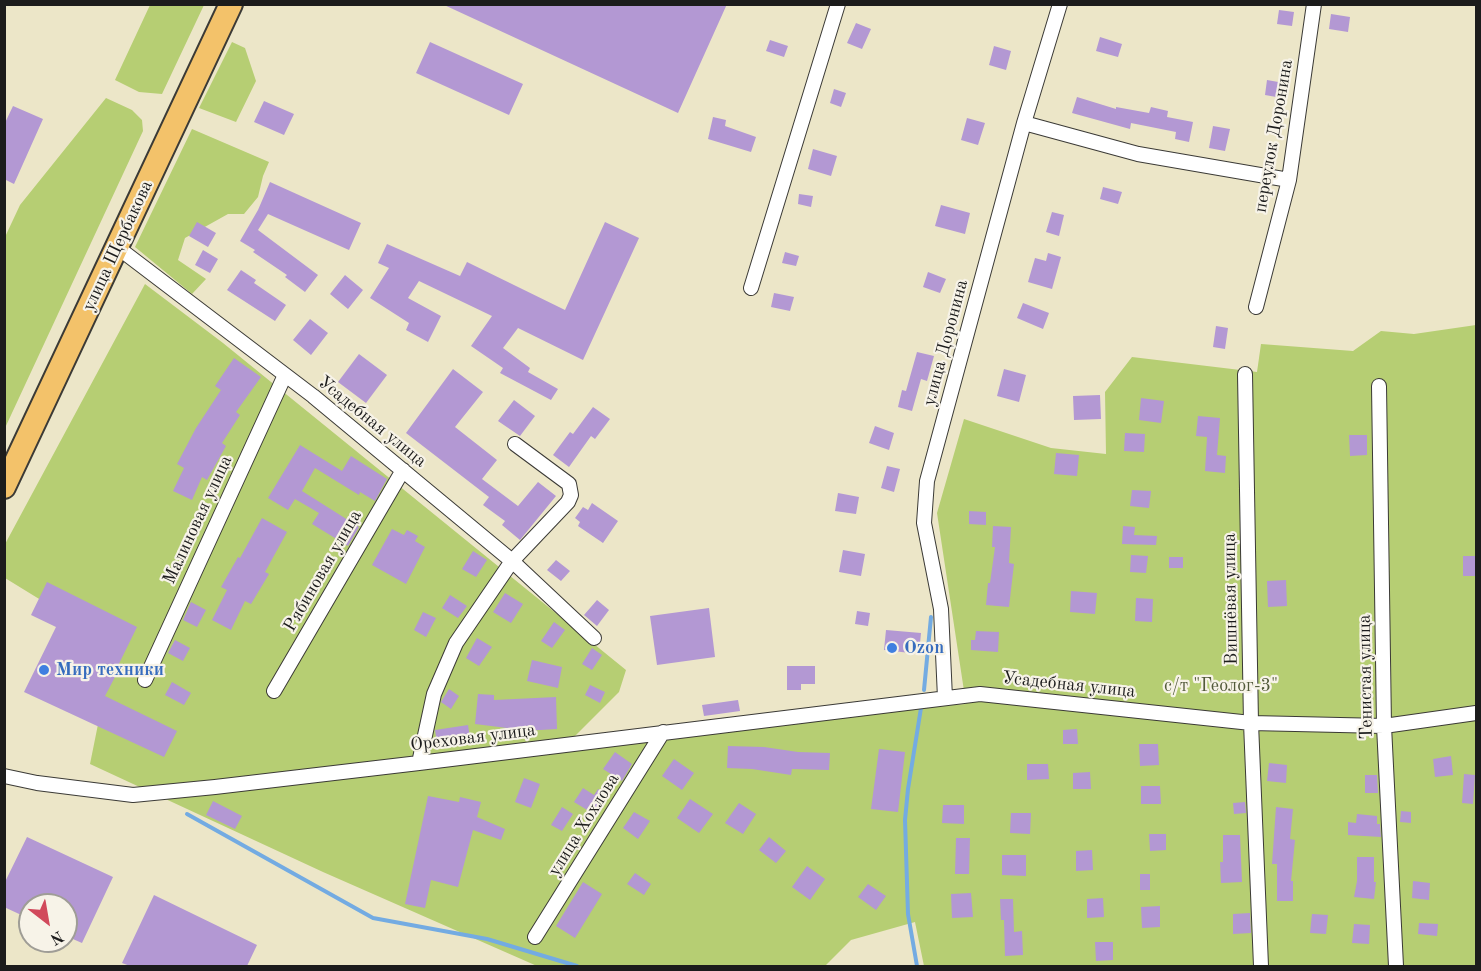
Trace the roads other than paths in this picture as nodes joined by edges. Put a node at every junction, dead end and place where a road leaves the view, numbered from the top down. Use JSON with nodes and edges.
{"nodes":[{"id":1,"x":231,"y":4,"type":"edge"},
{"id":2,"x":838,"y":4,"type":"edge"},
{"id":3,"x":1060,"y":4,"type":"edge"},
{"id":4,"x":1314,"y":4,"type":"edge"},
{"id":5,"x":1024,"y":123,"type":"junction"},
{"id":6,"x":1289,"y":180,"type":"junction"},
{"id":7,"x":117,"y":247,"type":"junction"},
{"id":8,"x":751,"y":288,"type":"dead end"},
{"id":9,"x":1256,"y":307,"type":"dead end"},
{"id":10,"x":1245,"y":374,"type":"dead end"},
{"id":11,"x":285,"y":375,"type":"junction"},
{"id":12,"x":1379,"y":386,"type":"dead end"},
{"id":13,"x":515,"y":444,"type":"dead end"},
{"id":14,"x":403,"y":470,"type":"junction"},
{"id":15,"x":4,"y":487,"type":"edge"},
{"id":16,"x":512,"y":561,"type":"junction"},
{"id":17,"x":594,"y":638,"type":"dead end"},
{"id":18,"x":145,"y":680,"type":"dead end"},
{"id":19,"x":274,"y":691,"type":"dead end"},
{"id":20,"x":945,"y":698,"type":"junction"},
{"id":21,"x":1476,"y":713,"type":"edge"},
{"id":22,"x":1251,"y":723,"type":"junction"},
{"id":23,"x":1384,"y":726,"type":"junction"},
{"id":24,"x":663,"y":732,"type":"junction"},
{"id":25,"x":419,"y":763,"type":"junction"},
{"id":26,"x":4,"y":776,"type":"edge"},
{"id":27,"x":535,"y":937,"type":"dead end"},
{"id":28,"x":1261,"y":966,"type":"edge"},
{"id":29,"x":1396,"y":966,"type":"edge"}],
"edges":[{"from":1,"to":7,"type":"main road","name":"улица Щербакова"},
{"from":2,"to":8,"type":"street"},
{"from":3,"to":5,"type":"street","name":"улица Доронина"},
{"from":4,"to":6,"type":"street","name":"переулок Доронина"},
{"from":5,"to":6,"type":"street"},
{"from":5,"to":20,"type":"street","name":"улица Доронина"},
{"from":6,"to":9,"type":"street","name":"переулок Доронина"},
{"from":7,"to":11,"type":"street","name":"Усадебная улица"},
{"from":7,"to":15,"type":"main road","name":"улица Щербакова"},
{"from":10,"to":22,"type":"street","name":"Вишнёвая улица"},
{"from":11,"to":14,"type":"street","name":"Усадебная улица"},
{"from":11,"to":18,"type":"street","name":"Малиновая улица"},
{"from":12,"to":23,"type":"street","name":"Тенистая улица"},
{"from":13,"to":16,"type":"street"},
{"from":14,"to":16,"type":"street","name":"Усадебная улица"},
{"from":14,"to":19,"type":"street","name":"Рябиновая улица"},
{"from":16,"to":17,"type":"street","name":"Усадебная улица"},
{"from":16,"to":25,"type":"street"},
{"from":20,"to":22,"type":"street","name":"Усадебная улица"},
{"from":20,"to":24,"type":"street","name":"Ореховая улица"},
{"from":21,"to":23,"type":"street","name":"Усадебная улица"},
{"from":22,"to":23,"type":"street","name":"Усадебная улица"},
{"from":22,"to":28,"type":"street","name":"Вишнёвая улица"},
{"from":23,"to":29,"type":"street","name":"Тенистая улица"},
{"from":24,"to":25,"type":"street","name":"Ореховая улица"},
{"from":24,"to":27,"type":"street","name":"улица Хохлова"},
{"from":25,"to":26,"type":"street","name":"Ореховая улица"}]}
